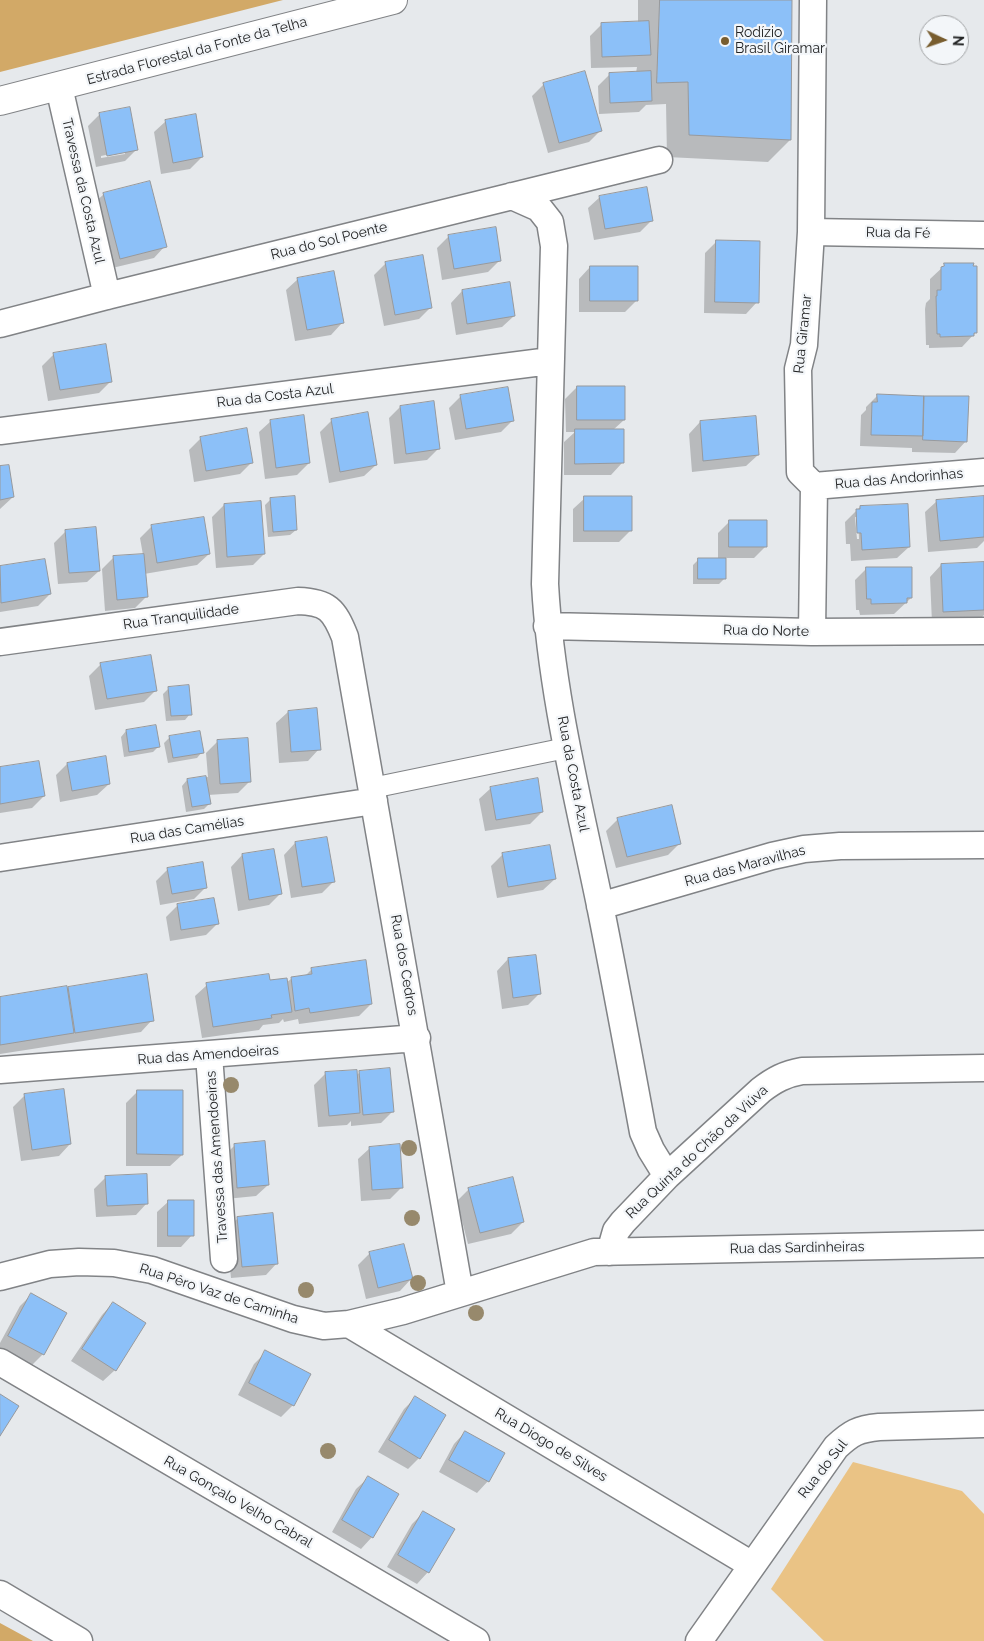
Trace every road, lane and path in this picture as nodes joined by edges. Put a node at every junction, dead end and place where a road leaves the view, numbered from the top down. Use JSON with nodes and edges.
{"nodes":[{"id":1,"x":393,"y":0,"type":"edge"},
{"id":2,"x":814,"y":0,"type":"edge"},
{"id":3,"x":59,"y":87,"type":"junction"},
{"id":4,"x":0,"y":101,"type":"edge"},
{"id":5,"x":658,"y":160,"type":"dead end"},
{"id":6,"x":512,"y":196,"type":"junction"},
{"id":7,"x":811,"y":232,"type":"junction"},
{"id":8,"x":984,"y":234,"type":"edge"},
{"id":9,"x":107,"y":296,"type":"junction"},
{"id":10,"x":0,"y":324,"type":"edge"},
{"id":11,"x":550,"y":361,"type":"junction"},
{"id":12,"x":0,"y":431,"type":"edge"},
{"id":13,"x":984,"y":472,"type":"edge"},
{"id":14,"x":814,"y":486,"type":"junction"},
{"id":15,"x":547,"y":626,"type":"junction"},
{"id":16,"x":984,"y":631,"type":"edge"},
{"id":17,"x":812,"y":632,"type":"junction"},
{"id":18,"x":345,"y":637,"type":"joint"},
{"id":19,"x":0,"y":642,"type":"edge"},
{"id":20,"x":566,"y":748,"type":"junction"},
{"id":21,"x":373,"y":795,"type":"junction"},
{"id":22,"x":984,"y":845,"type":"edge"},
{"id":23,"x":0,"y":858,"type":"edge"},
{"id":24,"x":600,"y":906,"type":"junction"},
{"id":25,"x":417,"y":1038,"type":"junction"},
{"id":26,"x":209,"y":1055,"type":"junction"},
{"id":27,"x":984,"y":1068,"type":"edge"},
{"id":28,"x":0,"y":1070,"type":"edge"},
{"id":29,"x":667,"y":1176,"type":"junction"},
{"id":30,"x":984,"y":1244,"type":"edge"},
{"id":31,"x":610,"y":1252,"type":"junction"},
{"id":32,"x":224,"y":1259,"type":"dead end"},
{"id":33,"x":0,"y":1277,"type":"edge"},
{"id":34,"x":460,"y":1293,"type":"junction"},
{"id":35,"x":349,"y":1324,"type":"junction"},
{"id":36,"x":0,"y":1362,"type":"edge"},
{"id":37,"x":984,"y":1424,"type":"edge"},
{"id":38,"x":752,"y":1565,"type":"junction"},
{"id":39,"x":0,"y":1594,"type":"edge"},
{"id":40,"x":79,"y":1641,"type":"edge"},
{"id":41,"x":476,"y":1641,"type":"edge"},
{"id":42,"x":698,"y":1641,"type":"edge"}],
"edges":[{"from":1,"to":3,"type":"main road","name":"Estrada Florestal da Fonte da Telha"},
{"from":2,"to":7,"type":"street","name":"Rua Giramar"},
{"from":3,"to":4,"type":"main road","name":"Estrada Florestal da Fonte da Telha"},
{"from":3,"to":9,"type":"street","name":"Travessa da Costa Azul"},
{"from":5,"to":6,"type":"street","name":"Rua do Sol Poente"},
{"from":6,"to":9,"type":"street","name":"Rua do Sol Poente"},
{"from":6,"to":11,"type":"street","name":"Rua da Costa Azul"},
{"from":7,"to":8,"type":"street","name":"Rua da Fé"},
{"from":7,"to":14,"type":"street","name":"Rua Giramar"},
{"from":9,"to":10,"type":"street","name":"Rua do Sol Poente"},
{"from":11,"to":12,"type":"street","name":"Rua da Costa Azul"},
{"from":11,"to":15,"type":"street","name":"Rua da Costa Azul"},
{"from":13,"to":14,"type":"street","name":"Rua das Andorinhas"},
{"from":14,"to":17,"type":"street"},
{"from":15,"to":17,"type":"street","name":"Rua do Norte"},
{"from":15,"to":20,"type":"street","name":"Rua da Costa Azul"},
{"from":16,"to":17,"type":"street","name":"Rua do Norte"},
{"from":18,"to":19,"type":"street","name":"Rua Tranquilidade"},
{"from":18,"to":21,"type":"street","name":"Rua dos Cedros"},
{"from":20,"to":21,"type":"street"},
{"from":20,"to":24,"type":"street","name":"Rua da Costa Azul"},
{"from":21,"to":23,"type":"street","name":"Rua das Camélias"},
{"from":21,"to":25,"type":"street","name":"Rua dos Cedros"},
{"from":22,"to":24,"type":"street","name":"Rua das Maravilhas"},
{"from":24,"to":29,"type":"street","name":"Rua da Costa Azul"},
{"from":25,"to":26,"type":"street","name":"Rua das Amendoeiras"},
{"from":25,"to":34,"type":"street","name":"Rua dos Cedros"},
{"from":26,"to":28,"type":"street","name":"Rua das Amendoeiras"},
{"from":26,"to":32,"type":"street","name":"Travessa das Amendoeiras"},
{"from":27,"to":29,"type":"street","name":"Rua Quinta do Chão da Viúva"},
{"from":29,"to":31,"type":"street","name":"Rua Quinta do Chão da Viúva"},
{"from":30,"to":31,"type":"street","name":"Rua das Sardinheiras"},
{"from":31,"to":34,"type":"street"},
{"from":33,"to":35,"type":"street","name":"Rua Pêro Vaz de Caminha"},
{"from":34,"to":35,"type":"street"},
{"from":35,"to":38,"type":"street","name":"Rua Diogo de Silves"},
{"from":36,"to":41,"type":"street","name":"Rua Gonçalo Velho Cabral"},
{"from":37,"to":38,"type":"street","name":"Rua do Sul"},
{"from":38,"to":42,"type":"street","name":"Rua do Sul"},
{"from":39,"to":40,"type":"street"}]}
